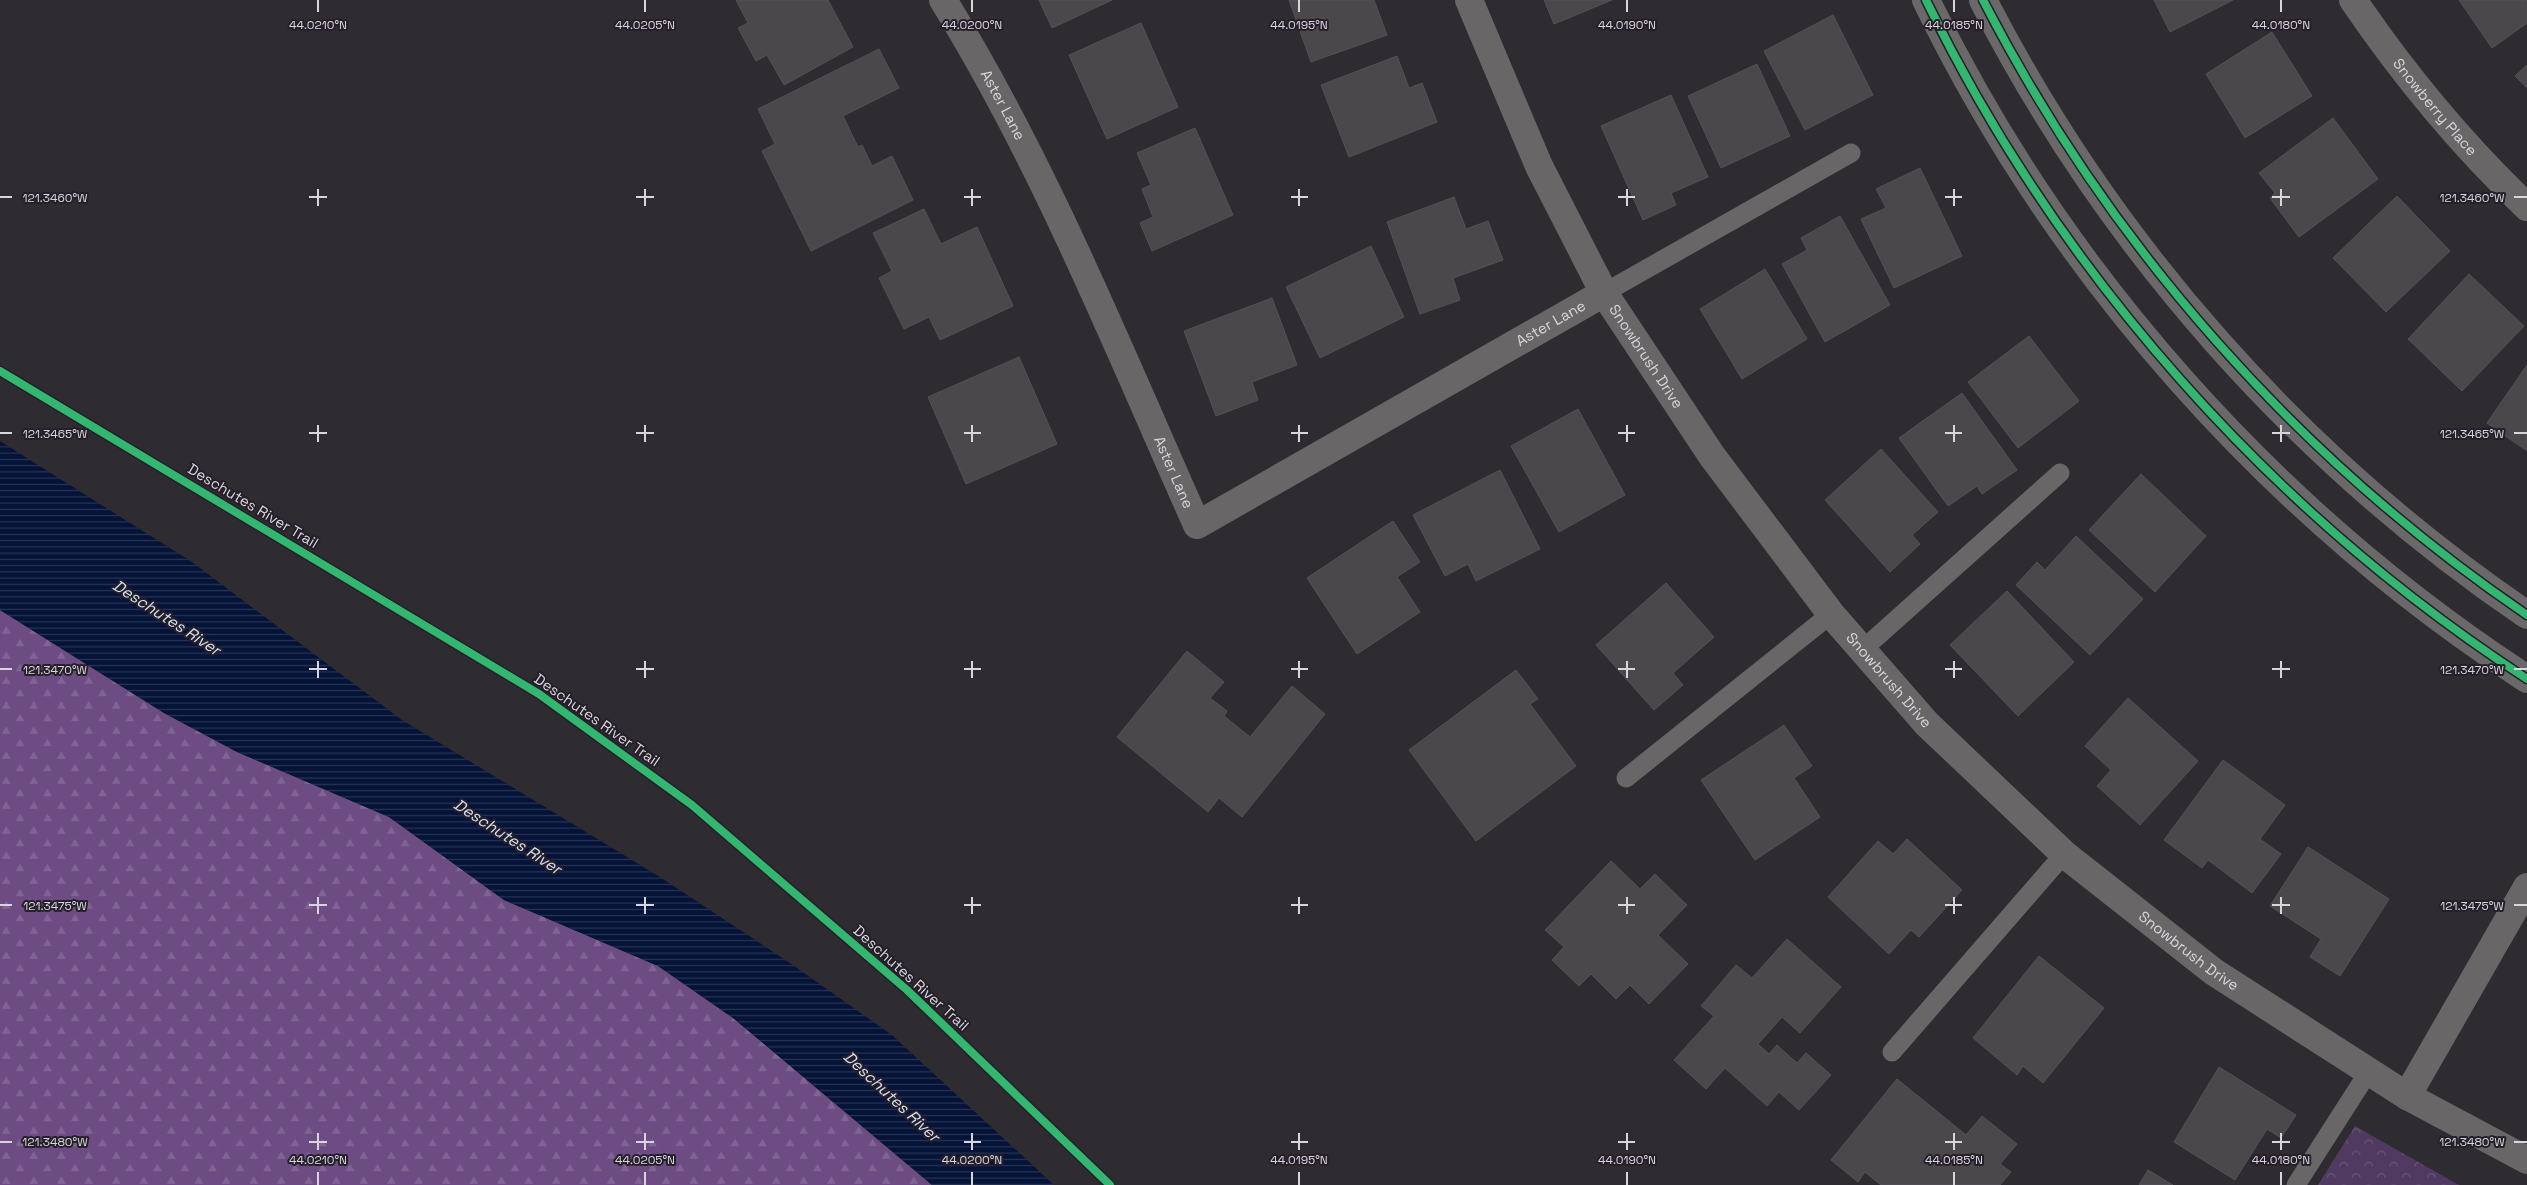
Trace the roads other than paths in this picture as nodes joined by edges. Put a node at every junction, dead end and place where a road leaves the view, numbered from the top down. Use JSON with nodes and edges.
{"nodes":[{"id":1,"x":943,"y":0,"type":"edge"},
{"id":2,"x":1469,"y":0,"type":"edge"},
{"id":3,"x":1926,"y":0,"type":"edge"},
{"id":4,"x":1983,"y":0,"type":"edge"},
{"id":5,"x":2353,"y":0,"type":"edge"},
{"id":6,"x":1851,"y":153,"type":"dead end"},
{"id":7,"x":2527,"y":207,"type":"edge"},
{"id":8,"x":1604,"y":293,"type":"junction"},
{"id":9,"x":2060,"y":472,"type":"dead end"},
{"id":10,"x":1831,"y":614,"type":"junction"},
{"id":11,"x":2527,"y":615,"type":"edge"},
{"id":12,"x":1861,"y":651,"type":"junction"},
{"id":13,"x":2527,"y":679,"type":"edge"},
{"id":14,"x":1626,"y":778,"type":"dead end"},
{"id":15,"x":2064,"y":854,"type":"junction"},
{"id":16,"x":2527,"y":887,"type":"edge"},
{"id":17,"x":1892,"y":1052,"type":"dead end"},
{"id":18,"x":2368,"y":1071,"type":"junction"},
{"id":19,"x":2407,"y":1096,"type":"junction"},
{"id":20,"x":2527,"y":1160,"type":"edge"},
{"id":21,"x":2296,"y":1185,"type":"edge"}],
"edges":[{"from":1,"to":8,"type":"street","name":"Aster Lane"},
{"from":2,"to":8,"type":"street","name":"Snowbrush Drive"},
{"from":3,"to":13,"type":"main road"},
{"from":4,"to":11,"type":"main road"},
{"from":5,"to":7,"type":"street","name":"Snowberry Place"},
{"from":6,"to":8,"type":"lane"},
{"from":8,"to":10,"type":"street","name":"Snowbrush Drive"},
{"from":9,"to":12,"type":"lane"},
{"from":10,"to":12,"type":"street","name":"Snowbrush Drive"},
{"from":10,"to":14,"type":"lane"},
{"from":12,"to":15,"type":"street","name":"Snowbrush Drive"},
{"from":15,"to":17,"type":"lane"},
{"from":15,"to":18,"type":"street","name":"Snowbrush Drive"},
{"from":16,"to":19,"type":"street"},
{"from":18,"to":19,"type":"street","name":"Snowbrush Drive"},
{"from":18,"to":21,"type":"lane"},
{"from":19,"to":20,"type":"street","name":"Snowbrush Drive"}]}
